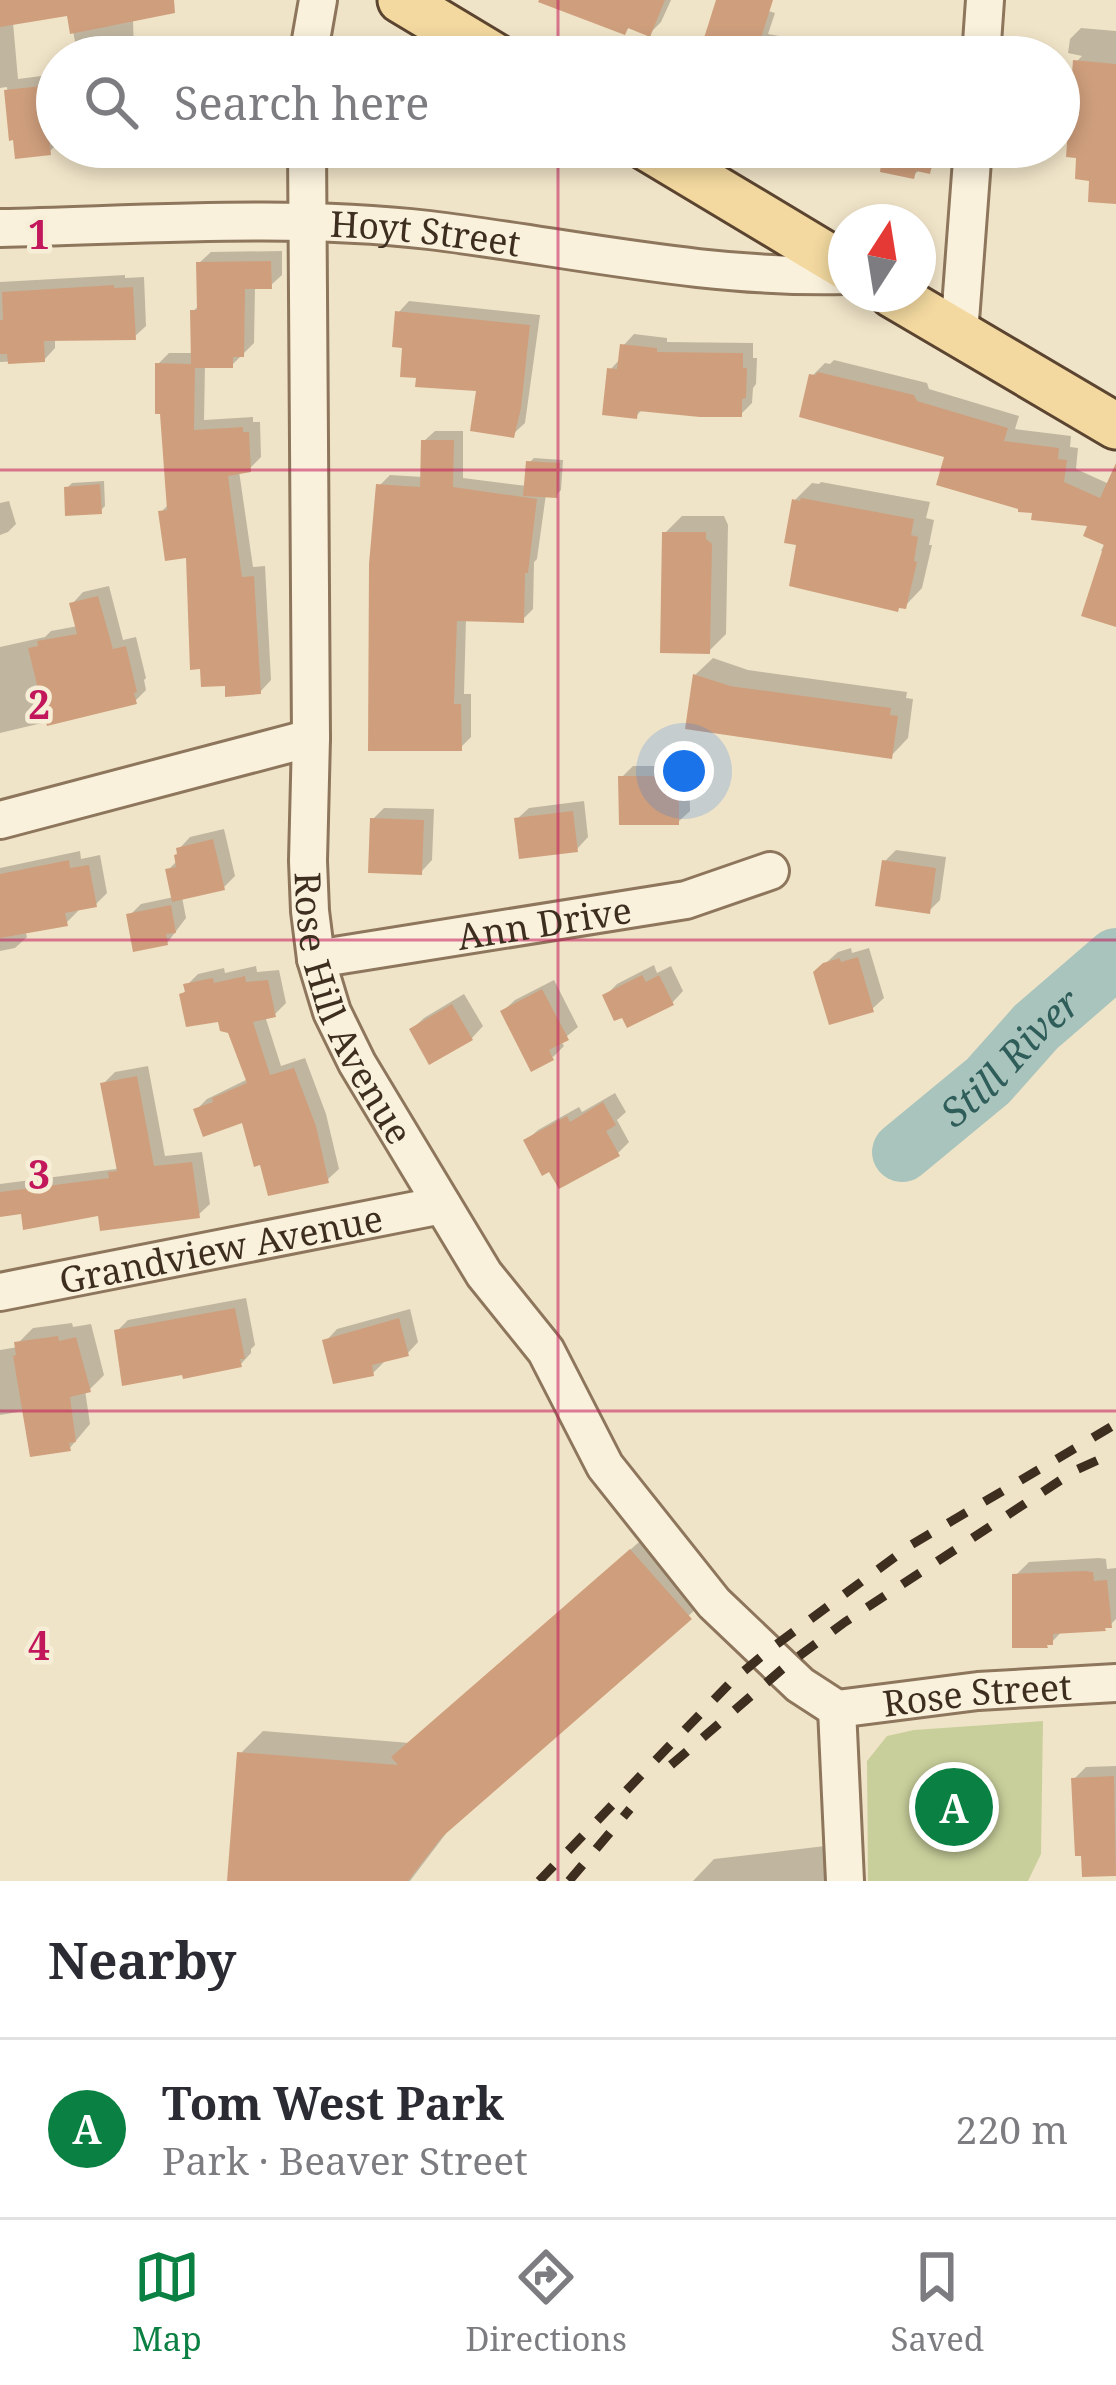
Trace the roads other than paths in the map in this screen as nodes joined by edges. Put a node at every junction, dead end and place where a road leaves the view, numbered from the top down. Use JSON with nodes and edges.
{"nodes":[{"id":1,"x":318,"y":0,"type":"edge"},
{"id":2,"x":401,"y":0,"type":"edge"},
{"id":3,"x":985,"y":0,"type":"edge"},
{"id":4,"x":312,"y":36,"type":"edge"},
{"id":5,"x":461,"y":36,"type":"edge"},
{"id":6,"x":982,"y":36,"type":"edge"},
{"id":7,"x":307,"y":168,"type":"edge"},
{"id":8,"x":680,"y":168,"type":"edge"},
{"id":9,"x":972,"y":168,"type":"edge"},
{"id":10,"x":306,"y":222,"type":"junction"},
{"id":11,"x":0,"y":228,"type":"edge"},
{"id":12,"x":828,"y":260,"type":"edge"},
{"id":13,"x":828,"y":273,"type":"edge"},
{"id":14,"x":922,"y":312,"type":"edge"},
{"id":15,"x":959,"y":334,"type":"junction"},
{"id":16,"x":1116,"y":426,"type":"edge"},
{"id":17,"x":311,"y":738,"type":"junction"},
{"id":18,"x":0,"y":820,"type":"edge"},
{"id":19,"x":770,"y":871,"type":"dead end"},
{"id":20,"x":316,"y":959,"type":"junction"},
{"id":21,"x":442,"y":1205,"type":"junction"},
{"id":22,"x":0,"y":1292,"type":"edge"},
{"id":23,"x":1116,"y":1683,"type":"edge"},
{"id":24,"x":837,"y":1709,"type":"junction"},
{"id":25,"x":845,"y":1881,"type":"edge"}],
"edges":[{"from":1,"to":4,"type":"street"},
{"from":2,"to":5,"type":"main road"},
{"from":3,"to":6,"type":"street"},
{"from":7,"to":10,"type":"street","name":"Rose Hill Avenue"},
{"from":8,"to":12,"type":"main road"},
{"from":9,"to":15,"type":"street"},
{"from":10,"to":11,"type":"street","name":"Hoyt Street"},
{"from":10,"to":13,"type":"street","name":"Hoyt Street"},
{"from":10,"to":17,"type":"street","name":"Rose Hill Avenue"},
{"from":14,"to":15,"type":"main road"},
{"from":15,"to":16,"type":"main road"},
{"from":17,"to":18,"type":"street"},
{"from":17,"to":20,"type":"street","name":"Rose Hill Avenue"},
{"from":19,"to":20,"type":"street","name":"Ann Drive"},
{"from":20,"to":21,"type":"street","name":"Rose Hill Avenue"},
{"from":21,"to":22,"type":"street","name":"Grandview Avenue"},
{"from":21,"to":24,"type":"street","name":"Rose Hill Avenue"},
{"from":23,"to":24,"type":"street","name":"Rose Street"},
{"from":24,"to":25,"type":"street"}]}
